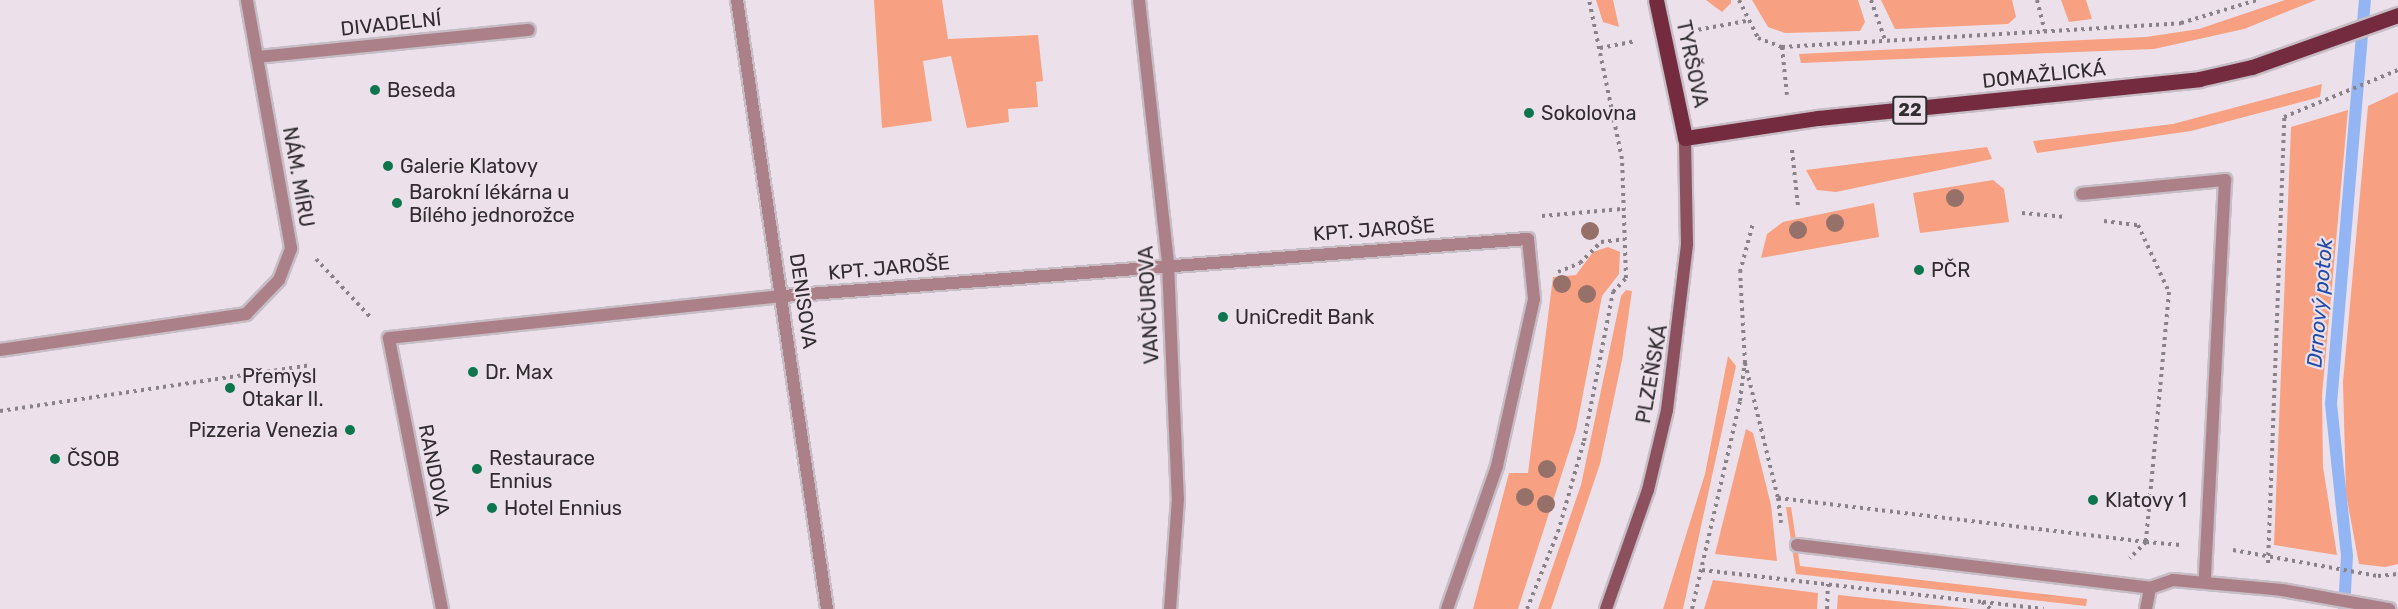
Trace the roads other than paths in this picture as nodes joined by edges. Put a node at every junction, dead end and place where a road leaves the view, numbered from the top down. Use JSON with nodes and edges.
{"nodes":[{"id":1,"x":247,"y":0,"type":"edge"},
{"id":2,"x":737,"y":0,"type":"edge"},
{"id":3,"x":1139,"y":0,"type":"edge"},
{"id":4,"x":1656,"y":0,"type":"edge"},
{"id":5,"x":2398,"y":15,"type":"edge"},
{"id":6,"x":529,"y":30,"type":"dead end"},
{"id":7,"x":257,"y":57,"type":"junction"},
{"id":8,"x":1685,"y":138,"type":"junction"},
{"id":9,"x":2082,"y":194,"type":"dead end"},
{"id":10,"x":1168,"y":264,"type":"junction"},
{"id":11,"x":783,"y":296,"type":"junction"},
{"id":12,"x":389,"y":338,"type":"joint"},
{"id":13,"x":0,"y":350,"type":"edge"},
{"id":14,"x":1797,"y":545,"type":"dead end"},
{"id":15,"x":2205,"y":581,"type":"junction"},
{"id":16,"x":2150,"y":588,"type":"junction"},
{"id":17,"x":442,"y":609,"type":"edge"},
{"id":18,"x":827,"y":609,"type":"edge"},
{"id":19,"x":1170,"y":609,"type":"edge"},
{"id":20,"x":1447,"y":609,"type":"edge"},
{"id":21,"x":1606,"y":609,"type":"edge"},
{"id":22,"x":2146,"y":609,"type":"edge"},
{"id":23,"x":2390,"y":609,"type":"edge"}],
"edges":[{"from":1,"to":7,"type":"street","name":"NÁM. MÍRU"},
{"from":2,"to":11,"type":"street","name":"DENISOVA"},
{"from":3,"to":10,"type":"street","name":"VANČUROVA"},
{"from":4,"to":8,"type":"main road","name":"TYRŠOVA"},
{"from":5,"to":8,"type":"main road","name":"DOMAŽLICKÁ","number":"22"},
{"from":6,"to":7,"type":"street","name":"DIVADELNÍ"},
{"from":7,"to":13,"type":"street","name":"NÁM. MÍRU"},
{"from":8,"to":21,"type":"main road","name":"PLZEŇSKÁ"},
{"from":9,"to":15,"type":"street"},
{"from":10,"to":11,"type":"street","name":"KPT. JAROŠE"},
{"from":10,"to":19,"type":"street","name":"VANČUROVA"},
{"from":10,"to":20,"type":"street","name":"KPT. JAROŠE"},
{"from":11,"to":12,"type":"street","name":"KPT. JAROŠE"},
{"from":11,"to":18,"type":"street","name":"DENISOVA"},
{"from":12,"to":17,"type":"street","name":"RANDOVA"},
{"from":14,"to":16,"type":"street"},
{"from":15,"to":16,"type":"street"},
{"from":15,"to":23,"type":"street"},
{"from":16,"to":22,"type":"street"}]}
